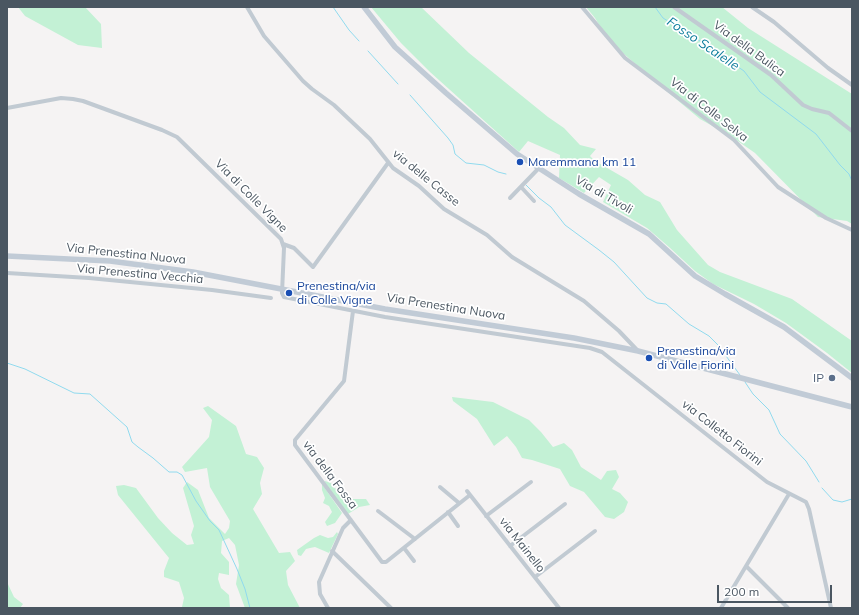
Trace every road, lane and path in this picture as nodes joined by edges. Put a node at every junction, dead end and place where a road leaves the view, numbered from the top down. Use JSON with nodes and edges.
{"nodes":[{"id":1,"x":247,"y":7,"type":"edge"},
{"id":2,"x":364,"y":7,"type":"edge"},
{"id":3,"x":582,"y":7,"type":"edge"},
{"id":4,"x":674,"y":7,"type":"edge"},
{"id":5,"x":752,"y":7,"type":"edge"},
{"id":6,"x":852,"y":85,"type":"edge"},
{"id":7,"x":7,"y":108,"type":"edge"},
{"id":8,"x":852,"y":131,"type":"edge"},
{"id":9,"x":388,"y":163,"type":"junction"},
{"id":10,"x":538,"y":169,"type":"junction"},
{"id":11,"x":521,"y":187,"type":"junction"},
{"id":12,"x":510,"y":198,"type":"dead end"},
{"id":13,"x":534,"y":201,"type":"dead end"},
{"id":14,"x":852,"y":230,"type":"edge"},
{"id":15,"x":283,"y":244,"type":"junction"},
{"id":16,"x":7,"y":256,"type":"edge"},
{"id":17,"x":7,"y":273,"type":"edge"},
{"id":18,"x":282,"y":289,"type":"junction"},
{"id":19,"x":271,"y":298,"type":"dead end"},
{"id":20,"x":353,"y":311,"type":"junction"},
{"id":21,"x":638,"y":351,"type":"junction"},
{"id":22,"x":852,"y":378,"type":"edge"},
{"id":23,"x":852,"y":407,"type":"edge"},
{"id":24,"x":530,"y":482,"type":"dead end"},
{"id":25,"x":440,"y":487,"type":"dead end"},
{"id":26,"x":789,"y":494,"type":"junction"},
{"id":27,"x":459,"y":503,"type":"junction"},
{"id":28,"x":565,"y":504,"type":"dead end"},
{"id":29,"x":378,"y":511,"type":"dead end"},
{"id":30,"x":448,"y":512,"type":"junction"},
{"id":31,"x":486,"y":516,"type":"junction"},
{"id":32,"x":351,"y":520,"type":"junction"},
{"id":33,"x":458,"y":526,"type":"dead end"},
{"id":34,"x":594,"y":531,"type":"dead end"},
{"id":35,"x":415,"y":539,"type":"junction"},
{"id":36,"x":510,"y":546,"type":"junction"},
{"id":37,"x":404,"y":548,"type":"junction"},
{"id":38,"x":332,"y":551,"type":"junction"},
{"id":39,"x":414,"y":561,"type":"dead end"},
{"id":40,"x":382,"y":563,"type":"joint"},
{"id":41,"x":746,"y":566,"type":"junction"},
{"id":42,"x":535,"y":578,"type":"junction"},
{"id":43,"x":328,"y":608,"type":"edge"},
{"id":44,"x":391,"y":608,"type":"edge"},
{"id":45,"x":560,"y":608,"type":"edge"},
{"id":46,"x":721,"y":608,"type":"edge"},
{"id":47,"x":788,"y":608,"type":"edge"},
{"id":48,"x":831,"y":608,"type":"edge"}],
"edges":[{"from":1,"to":9,"type":"street","name":"via delle Casse"},
{"from":2,"to":10,"type":"main road","name":"Via di Tivoli"},
{"from":3,"to":14,"type":"street","name":"Via di Colle Selva"},
{"from":4,"to":8,"type":"street","name":"Via della Bulica"},
{"from":5,"to":6,"type":"street"},
{"from":7,"to":15,"type":"street","name":"Via di Colle Vigne"},
{"from":9,"to":15,"type":"street"},
{"from":9,"to":21,"type":"street","name":"via delle Casse"},
{"from":10,"to":11,"type":"street"},
{"from":10,"to":22,"type":"main road","name":"Via di Tivoli"},
{"from":11,"to":12,"type":"street"},
{"from":11,"to":13,"type":"street"},
{"from":15,"to":18,"type":"street","name":"Via di Colle Vigne"},
{"from":16,"to":18,"type":"main road","name":"Via Prenestina Nuova"},
{"from":17,"to":19,"type":"street","name":"Via Prenestina Vecchia"},
{"from":18,"to":20,"type":"street"},
{"from":18,"to":21,"type":"main road","name":"Via Prenestina Nuova"},
{"from":20,"to":26,"type":"street","name":"via Colletto Fiorini"},
{"from":20,"to":32,"type":"street","name":"via della Fossa"},
{"from":21,"to":23,"type":"main road","name":"Via Prenestina Nuova"},
{"from":24,"to":31,"type":"street"},
{"from":25,"to":27,"type":"street"},
{"from":26,"to":41,"type":"street"},
{"from":26,"to":48,"type":"street","name":"via Colletto Fiorini"},
{"from":27,"to":30,"type":"street","name":"via Mainello"},
{"from":27,"to":31,"type":"street","name":"via Mainello"},
{"from":28,"to":36,"type":"street"},
{"from":29,"to":35,"type":"street"},
{"from":30,"to":33,"type":"street"},
{"from":30,"to":35,"type":"street","name":"via Mainello"},
{"from":31,"to":36,"type":"street","name":"via Mainello"},
{"from":32,"to":38,"type":"street"},
{"from":32,"to":40,"type":"street","name":"via della Fossa"},
{"from":34,"to":42,"type":"street"},
{"from":35,"to":37,"type":"street","name":"via Mainello"},
{"from":36,"to":42,"type":"street","name":"via Mainello"},
{"from":37,"to":39,"type":"street"},
{"from":37,"to":40,"type":"street","name":"via Mainello"},
{"from":38,"to":43,"type":"street"},
{"from":38,"to":44,"type":"street"},
{"from":41,"to":46,"type":"street"},
{"from":41,"to":47,"type":"street"},
{"from":42,"to":45,"type":"street","name":"via Mainello"}]}
